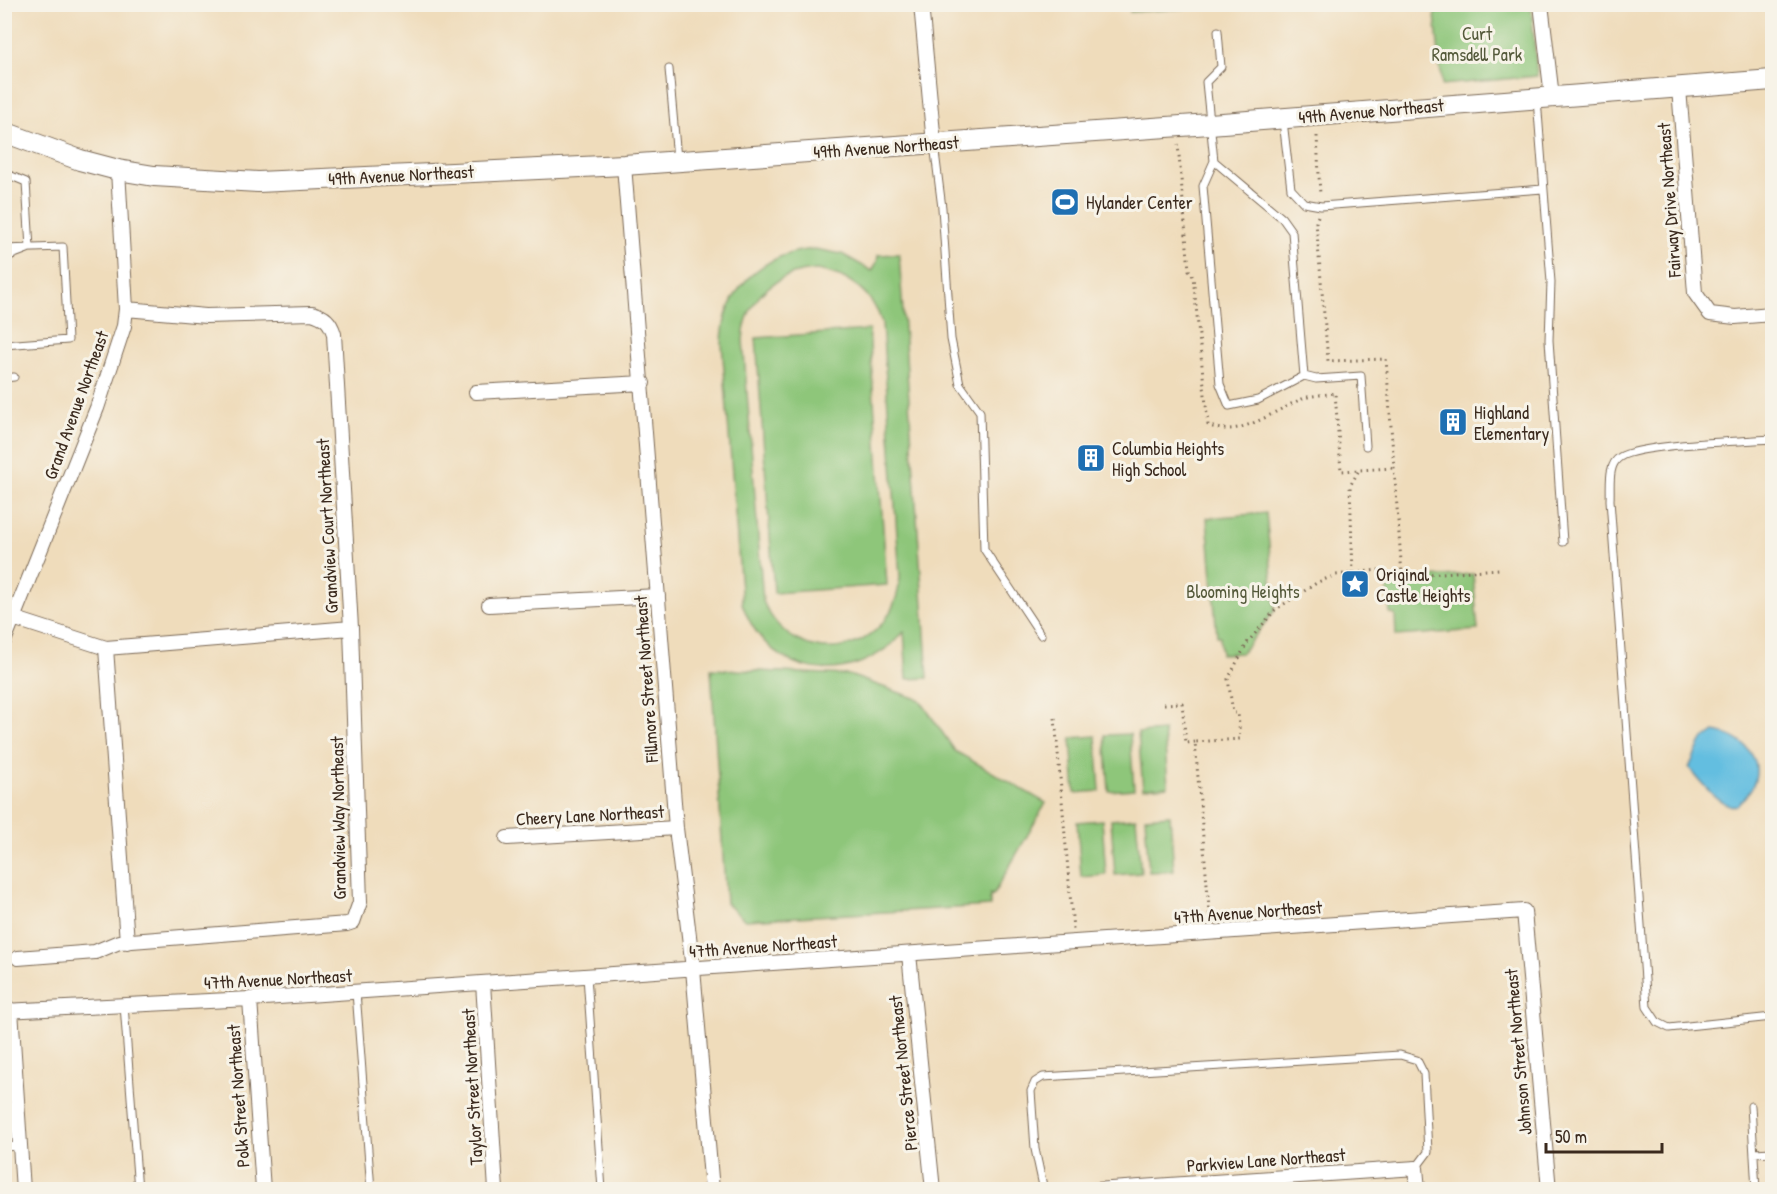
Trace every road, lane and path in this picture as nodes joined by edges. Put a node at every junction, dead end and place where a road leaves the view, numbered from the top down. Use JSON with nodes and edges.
{"nodes":[{"id":1,"x":921,"y":4,"type":"edge"},
{"id":2,"x":1541,"y":4,"type":"edge"},
{"id":3,"x":1218,"y":31,"type":"dead end"},
{"id":4,"x":669,"y":69,"type":"dead end"},
{"id":5,"x":1773,"y":80,"type":"edge"},
{"id":6,"x":1678,"y":88,"type":"junction"},
{"id":7,"x":1544,"y":98,"type":"junction"},
{"id":8,"x":1283,"y":118,"type":"junction"},
{"id":9,"x":1210,"y":124,"type":"junction"},
{"id":10,"x":4,"y":132,"type":"edge"},
{"id":11,"x":1317,"y":136,"type":"dead end"},
{"id":12,"x":934,"y":144,"type":"junction"},
{"id":13,"x":677,"y":161,"type":"junction"},
{"id":14,"x":1214,"y":161,"type":"junction"},
{"id":15,"x":624,"y":165,"type":"junction"},
{"id":16,"x":118,"y":170,"type":"junction"},
{"id":17,"x":4,"y":173,"type":"edge"},
{"id":18,"x":1543,"y":189,"type":"junction"},
{"id":19,"x":1321,"y":206,"type":"junction"},
{"id":20,"x":30,"y":248,"type":"junction"},
{"id":21,"x":4,"y":249,"type":"edge"},
{"id":22,"x":4,"y":258,"type":"edge"},
{"id":23,"x":126,"y":309,"type":"junction"},
{"id":24,"x":1773,"y":314,"type":"edge"},
{"id":25,"x":4,"y":345,"type":"edge"},
{"id":26,"x":1304,"y":376,"type":"junction"},
{"id":27,"x":14,"y":377,"type":"dead end"},
{"id":28,"x":4,"y":378,"type":"edge"},
{"id":29,"x":643,"y":383,"type":"junction"},
{"id":30,"x":476,"y":392,"type":"dead end"},
{"id":31,"x":1335,"y":393,"type":"dead end"},
{"id":32,"x":1773,"y":440,"type":"edge"},
{"id":33,"x":1366,"y":446,"type":"dead end"},
{"id":34,"x":1394,"y":468,"type":"junction"},
{"id":35,"x":1359,"y":470,"type":"junction"},
{"id":36,"x":1563,"y":542,"type":"dead end"},
{"id":37,"x":1500,"y":569,"type":"dead end"},
{"id":38,"x":1353,"y":573,"type":"junction"},
{"id":39,"x":1402,"y":575,"type":"junction"},
{"id":40,"x":658,"y":596,"type":"junction"},
{"id":41,"x":489,"y":605,"type":"dead end"},
{"id":42,"x":13,"y":618,"type":"junction"},
{"id":43,"x":351,"y":628,"type":"junction"},
{"id":44,"x":1041,"y":635,"type":"dead end"},
{"id":45,"x":4,"y":641,"type":"edge"},
{"id":46,"x":106,"y":648,"type":"junction"},
{"id":47,"x":1164,"y":704,"type":"dead end"},
{"id":48,"x":1055,"y":718,"type":"dead end"},
{"id":49,"x":1195,"y":742,"type":"junction"},
{"id":50,"x":676,"y":828,"type":"junction"},
{"id":51,"x":507,"y":838,"type":"dead end"},
{"id":52,"x":1524,"y":911,"type":"joint"},
{"id":53,"x":1211,"y":933,"type":"junction"},
{"id":54,"x":127,"y":942,"type":"junction"},
{"id":55,"x":1075,"y":942,"type":"junction"},
{"id":56,"x":909,"y":954,"type":"junction"},
{"id":57,"x":18,"y":958,"type":"dead end"},
{"id":58,"x":693,"y":969,"type":"junction"},
{"id":59,"x":587,"y":976,"type":"junction"},
{"id":60,"x":483,"y":983,"type":"junction"},
{"id":61,"x":356,"y":992,"type":"junction"},
{"id":62,"x":250,"y":999,"type":"junction"},
{"id":63,"x":124,"y":1005,"type":"junction"},
{"id":64,"x":8,"y":1010,"type":"edge"},
{"id":65,"x":1773,"y":1017,"type":"edge"},
{"id":66,"x":1751,"y":1106,"type":"dead end"},
{"id":67,"x":20,"y":1146,"type":"junction"},
{"id":68,"x":4,"y":1147,"type":"edge"},
{"id":69,"x":1754,"y":1152,"type":"junction"},
{"id":70,"x":1773,"y":1152,"type":"edge"},
{"id":71,"x":1416,"y":1168,"type":"junction"},
{"id":72,"x":23,"y":1190,"type":"edge"},
{"id":73,"x":138,"y":1190,"type":"edge"},
{"id":74,"x":263,"y":1190,"type":"edge"},
{"id":75,"x":371,"y":1190,"type":"edge"},
{"id":76,"x":496,"y":1190,"type":"edge"},
{"id":77,"x":602,"y":1190,"type":"edge"},
{"id":78,"x":712,"y":1190,"type":"edge"},
{"id":79,"x":933,"y":1190,"type":"edge"},
{"id":80,"x":1049,"y":1190,"type":"edge"},
{"id":81,"x":1096,"y":1190,"type":"edge"},
{"id":82,"x":1418,"y":1190,"type":"edge"},
{"id":83,"x":1549,"y":1190,"type":"edge"},
{"id":84,"x":1756,"y":1190,"type":"edge"}],
"edges":[{"from":1,"to":12,"type":"street"},
{"from":2,"to":7,"type":"street"},
{"from":3,"to":9,"type":"lane"},
{"from":4,"to":13,"type":"lane"},
{"from":5,"to":6,"type":"street","name":"49th Avenue Northeast"},
{"from":6,"to":7,"type":"street","name":"49th Avenue Northeast"},
{"from":6,"to":24,"type":"street","name":"Fairway Drive Northeast"},
{"from":7,"to":8,"type":"street","name":"49th Avenue Northeast"},
{"from":7,"to":18,"type":"lane"},
{"from":8,"to":9,"type":"street","name":"49th Avenue Northeast"},
{"from":8,"to":19,"type":"lane"},
{"from":9,"to":12,"type":"street","name":"49th Avenue Northeast"},
{"from":9,"to":14,"type":"lane"},
{"from":10,"to":16,"type":"street","name":"49th Avenue Northeast"},
{"from":11,"to":19,"type":"path"},
{"from":12,"to":13,"type":"street","name":"49th Avenue Northeast"},
{"from":12,"to":44,"type":"lane"},
{"from":13,"to":15,"type":"street","name":"49th Avenue Northeast"},
{"from":14,"to":26,"type":"lane"},
{"from":14,"to":26,"type":"lane"},
{"from":15,"to":16,"type":"street","name":"49th Avenue Northeast"},
{"from":15,"to":29,"type":"street","name":"Fillmore Street Northeast"},
{"from":16,"to":23,"type":"street","name":"Grand Avenue Northeast"},
{"from":17,"to":20,"type":"lane"},
{"from":18,"to":19,"type":"lane"},
{"from":18,"to":36,"type":"lane"},
{"from":19,"to":34,"type":"path"},
{"from":20,"to":21,"type":"lane"},
{"from":20,"to":22,"type":"lane"},
{"from":20,"to":25,"type":"lane"},
{"from":23,"to":42,"type":"street","name":"Grand Avenue Northeast"},
{"from":23,"to":43,"type":"street","name":"Grandview Court Northeast"},
{"from":26,"to":33,"type":"lane"},
{"from":27,"to":28,"type":"lane"},
{"from":29,"to":30,"type":"street"},
{"from":29,"to":40,"type":"street","name":"Fillmore Street Northeast"},
{"from":31,"to":35,"type":"path"},
{"from":32,"to":65,"type":"lane"},
{"from":34,"to":35,"type":"path"},
{"from":34,"to":39,"type":"path"},
{"from":35,"to":38,"type":"path"},
{"from":37,"to":39,"type":"path"},
{"from":38,"to":39,"type":"path"},
{"from":38,"to":49,"type":"path"},
{"from":40,"to":41,"type":"street"},
{"from":40,"to":50,"type":"street","name":"Fillmore Street Northeast"},
{"from":42,"to":45,"type":"street","name":"Grand Avenue Northeast"},
{"from":42,"to":46,"type":"street","name":"Grandview Court Northeast"},
{"from":43,"to":46,"type":"street","name":"Grandview Court Northeast"},
{"from":43,"to":54,"type":"street","name":"Grandview Way Northeast"},
{"from":46,"to":54,"type":"street"},
{"from":47,"to":49,"type":"path"},
{"from":48,"to":55,"type":"path"},
{"from":49,"to":53,"type":"path"},
{"from":50,"to":51,"type":"street","name":"Cheery Lane Northeast"},
{"from":50,"to":58,"type":"street","name":"Fillmore Street Northeast"},
{"from":52,"to":53,"type":"street","name":"47th Avenue Northeast"},
{"from":52,"to":83,"type":"street","name":"Johnson Street Northeast"},
{"from":53,"to":55,"type":"street","name":"47th Avenue Northeast"},
{"from":54,"to":57,"type":"street","name":"Grandview Way Northeast"},
{"from":55,"to":56,"type":"street","name":"47th Avenue Northeast"},
{"from":56,"to":58,"type":"street","name":"47th Avenue Northeast"},
{"from":56,"to":79,"type":"street","name":"Pierce Street Northeast"},
{"from":58,"to":59,"type":"street","name":"47th Avenue Northeast"},
{"from":58,"to":78,"type":"street","name":"Fillmore Street Northeast"},
{"from":59,"to":60,"type":"street","name":"47th Avenue Northeast"},
{"from":59,"to":77,"type":"lane"},
{"from":60,"to":61,"type":"street","name":"47th Avenue Northeast"},
{"from":60,"to":76,"type":"street","name":"Taylor Street Northeast"},
{"from":61,"to":62,"type":"street","name":"47th Avenue Northeast"},
{"from":61,"to":75,"type":"lane"},
{"from":62,"to":63,"type":"street","name":"47th Avenue Northeast"},
{"from":62,"to":74,"type":"street","name":"Polk Street Northeast"},
{"from":63,"to":64,"type":"street","name":"47th Avenue Northeast"},
{"from":63,"to":73,"type":"lane"},
{"from":64,"to":67,"type":"street"},
{"from":66,"to":69,"type":"lane"},
{"from":67,"to":68,"type":"lane"},
{"from":67,"to":72,"type":"street"},
{"from":69,"to":70,"type":"lane"},
{"from":69,"to":84,"type":"lane"},
{"from":71,"to":80,"type":"lane"},
{"from":71,"to":81,"type":"street","name":"Parkview Lane Northeast"},
{"from":71,"to":82,"type":"street"}]}
